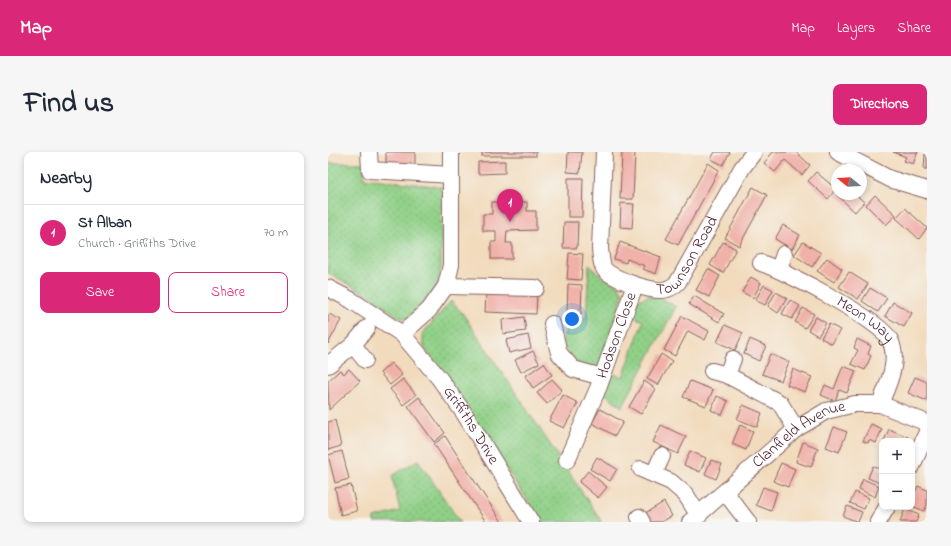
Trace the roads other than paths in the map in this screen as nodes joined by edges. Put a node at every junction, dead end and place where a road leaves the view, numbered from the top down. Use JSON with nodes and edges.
{"nodes":[{"id":1,"x":369,"y":152,"type":"edge"},
{"id":2,"x":451,"y":152,"type":"edge"},
{"id":3,"x":604,"y":152,"type":"edge"},
{"id":4,"x":754,"y":152,"type":"edge"},
{"id":5,"x":838,"y":152,"type":"edge"},
{"id":6,"x":450,"y":175,"type":"junction"},
{"id":7,"x":927,"y":190,"type":"edge"},
{"id":8,"x":762,"y":263,"type":"dead end"},
{"id":9,"x":635,"y":285,"type":"junction"},
{"id":10,"x":446,"y":286,"type":"junction"},
{"id":11,"x":328,"y":288,"type":"edge"},
{"id":12,"x":536,"y":288,"type":"dead end"},
{"id":13,"x":552,"y":324,"type":"dead end"},
{"id":14,"x":367,"y":328,"type":"dead end"},
{"id":15,"x":402,"y":334,"type":"junction"},
{"id":16,"x":353,"y":345,"type":"junction"},
{"id":17,"x":733,"y":359,"type":"dead end"},
{"id":18,"x":365,"y":360,"type":"dead end"},
{"id":19,"x":328,"y":365,"type":"edge"},
{"id":20,"x":601,"y":381,"type":"junction"},
{"id":21,"x":880,"y":404,"type":"junction"},
{"id":22,"x":927,"y":423,"type":"edge"},
{"id":23,"x":796,"y":429,"type":"junction"},
{"id":24,"x":927,"y":432,"type":"edge"},
{"id":25,"x":662,"y":456,"type":"dead end"},
{"id":26,"x":915,"y":459,"type":"edge"},
{"id":27,"x":566,"y":460,"type":"dead end"},
{"id":28,"x":725,"y":492,"type":"junction"},
{"id":29,"x":885,"y":510,"type":"edge"},
{"id":30,"x":695,"y":519,"type":"edge"},
{"id":31,"x":531,"y":522,"type":"edge"},
{"id":32,"x":748,"y":522,"type":"edge"},
{"id":33,"x":878,"y":522,"type":"edge"}],
"edges":[{"from":1,"to":6,"type":"street"},
{"from":2,"to":6,"type":"street"},
{"from":3,"to":9,"type":"street","name":"Townson Road"},
{"from":4,"to":9,"type":"street","name":"Townson Road"},
{"from":5,"to":7,"type":"street"},
{"from":6,"to":10,"type":"street"},
{"from":8,"to":21,"type":"street","name":"Meon Way"},
{"from":9,"to":20,"type":"street","name":"Hodson Close"},
{"from":10,"to":12,"type":"street"},
{"from":10,"to":15,"type":"street"},
{"from":11,"to":15,"type":"street","name":"Griffiths Drive"},
{"from":13,"to":20,"type":"street"},
{"from":14,"to":16,"type":"street"},
{"from":15,"to":31,"type":"street","name":"Griffiths Drive"},
{"from":16,"to":18,"type":"street"},
{"from":16,"to":19,"type":"street"},
{"from":17,"to":23,"type":"street"},
{"from":20,"to":27,"type":"street","name":"Hodson Close"},
{"from":21,"to":22,"type":"street","name":"Clanfield Avenue"},
{"from":21,"to":23,"type":"street","name":"Clanfield Avenue"},
{"from":23,"to":28,"type":"street","name":"Clanfield Avenue"},
{"from":24,"to":26,"type":"street"},
{"from":25,"to":30,"type":"street"},
{"from":28,"to":30,"type":"street","name":"Clanfield Avenue"},
{"from":28,"to":32,"type":"street"},
{"from":29,"to":33,"type":"street"}]}
